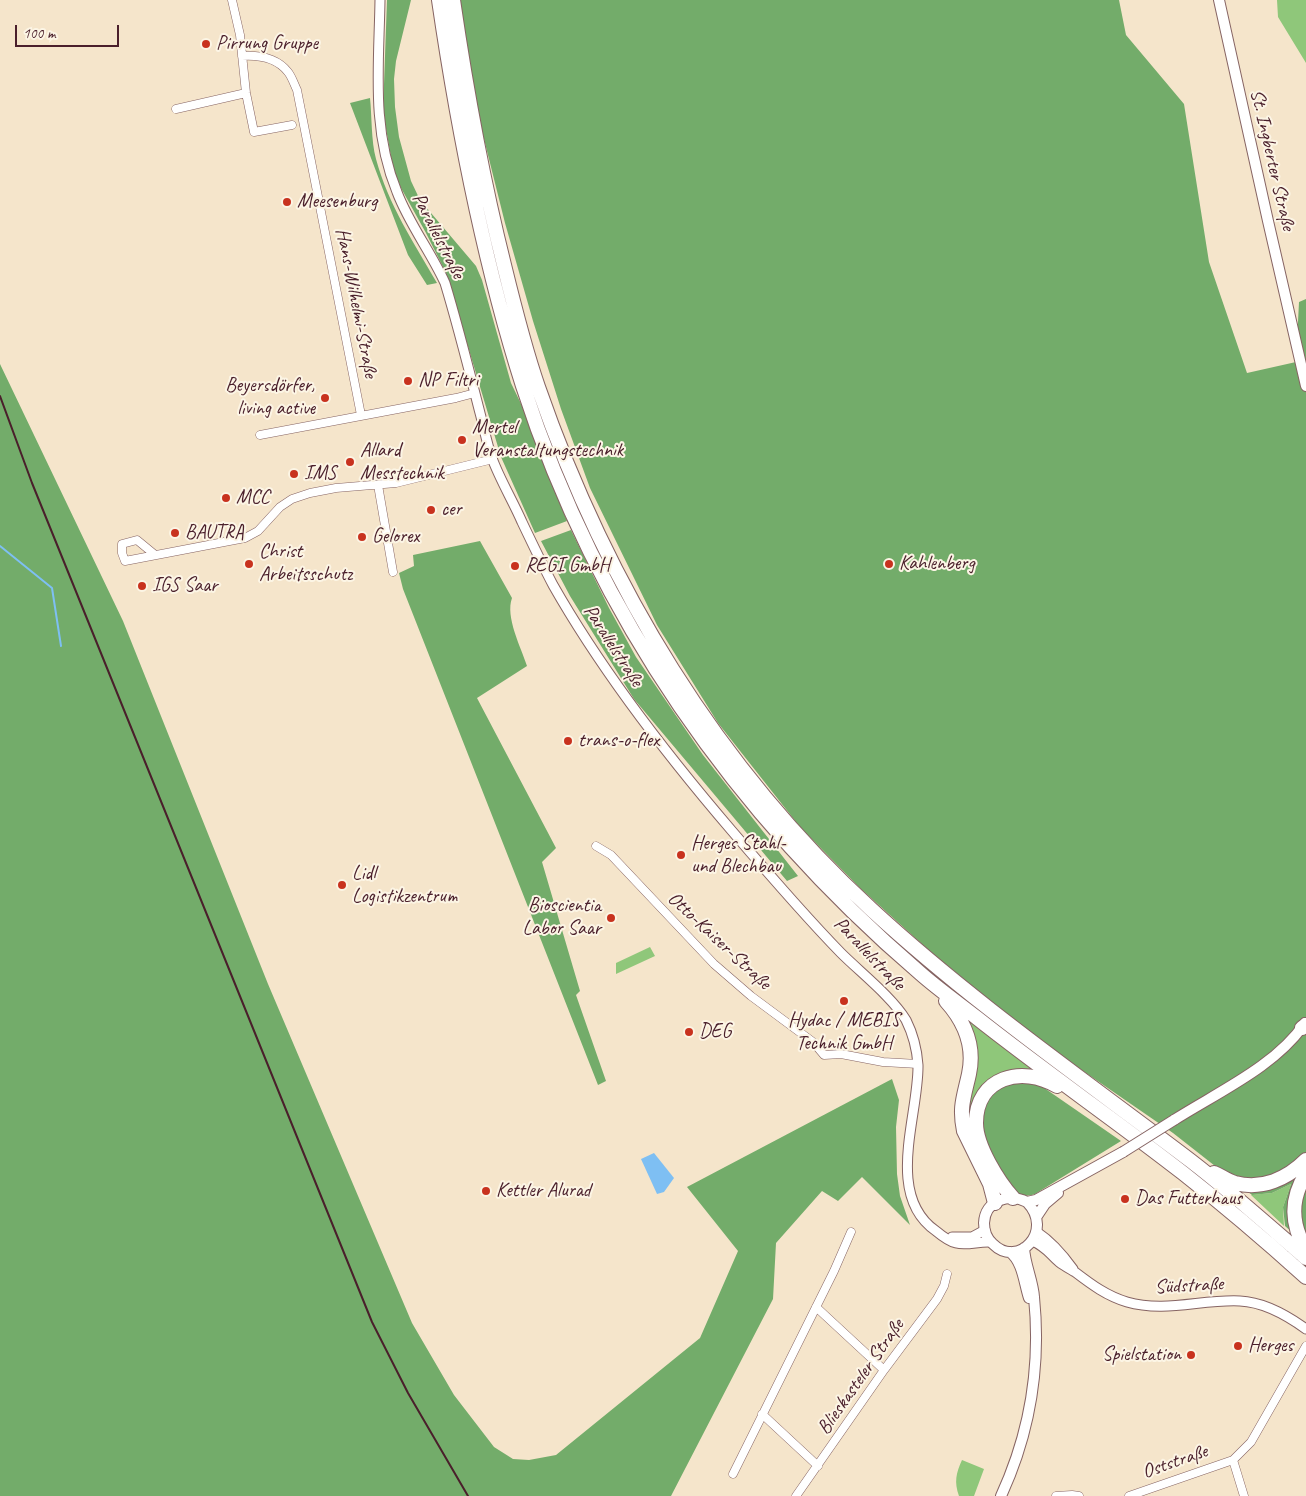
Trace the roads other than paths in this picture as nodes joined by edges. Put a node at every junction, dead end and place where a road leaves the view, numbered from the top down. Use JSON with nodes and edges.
{"nodes":[{"id":1,"x":232,"y":0,"type":"edge"},
{"id":2,"x":380,"y":0,"type":"edge"},
{"id":3,"x":439,"y":0,"type":"edge"},
{"id":4,"x":453,"y":0,"type":"edge"},
{"id":5,"x":1219,"y":0,"type":"edge"},
{"id":6,"x":242,"y":56,"type":"junction"},
{"id":7,"x":246,"y":93,"type":"junction"},
{"id":8,"x":176,"y":109,"type":"dead end"},
{"id":9,"x":292,"y":125,"type":"dead end"},
{"id":10,"x":1306,"y":386,"type":"edge"},
{"id":11,"x":475,"y":392,"type":"junction"},
{"id":12,"x":361,"y":415,"type":"junction"},
{"id":13,"x":260,"y":435,"type":"dead end"},
{"id":14,"x":493,"y":459,"type":"junction"},
{"id":15,"x":378,"y":485,"type":"junction"},
{"id":16,"x":154,"y":554,"type":"dead end"},
{"id":17,"x":393,"y":572,"type":"dead end"},
{"id":18,"x":596,"y":846,"type":"dead end"},
{"id":19,"x":922,"y":975,"type":"junction"},
{"id":20,"x":1305,"y":1025,"type":"edge"},
{"id":21,"x":918,"y":1064,"type":"junction"},
{"id":22,"x":1102,"y":1113,"type":"junction"},
{"id":23,"x":1306,"y":1160,"type":"edge"},
{"id":24,"x":1193,"y":1162,"type":"junction"},
{"id":25,"x":1306,"y":1174,"type":"edge"},
{"id":26,"x":1081,"y":1176,"type":"junction"},
{"id":27,"x":1020,"y":1200,"type":"junction"},
{"id":28,"x":995,"y":1203,"type":"junction"},
{"id":29,"x":1036,"y":1216,"type":"junction"},
{"id":30,"x":984,"y":1230,"type":"junction"},
{"id":31,"x":851,"y":1232,"type":"dead end"},
{"id":32,"x":938,"y":1233,"type":"junction"},
{"id":33,"x":1035,"y":1237,"type":"junction"},
{"id":34,"x":991,"y":1242,"type":"junction"},
{"id":35,"x":1024,"y":1248,"type":"junction"},
{"id":36,"x":1306,"y":1250,"type":"edge"},
{"id":37,"x":1010,"y":1252,"type":"junction"},
{"id":38,"x":1306,"y":1258,"type":"edge"},
{"id":39,"x":947,"y":1274,"type":"dead end"},
{"id":40,"x":1306,"y":1277,"type":"edge"},
{"id":41,"x":816,"y":1307,"type":"junction"},
{"id":42,"x":1035,"y":1312,"type":"junction"},
{"id":43,"x":1306,"y":1329,"type":"edge"},
{"id":44,"x":1306,"y":1346,"type":"edge"},
{"id":45,"x":884,"y":1370,"type":"junction"},
{"id":46,"x":1031,"y":1408,"type":"junction"},
{"id":47,"x":762,"y":1414,"type":"junction"},
{"id":48,"x":1234,"y":1460,"type":"junction"},
{"id":49,"x":818,"y":1466,"type":"junction"},
{"id":50,"x":733,"y":1474,"type":"dead end"},
{"id":51,"x":796,"y":1496,"type":"edge"},
{"id":52,"x":995,"y":1496,"type":"edge"},
{"id":53,"x":1002,"y":1496,"type":"edge"},
{"id":54,"x":1056,"y":1496,"type":"edge"},
{"id":55,"x":1079,"y":1496,"type":"edge"},
{"id":56,"x":1129,"y":1496,"type":"edge"},
{"id":57,"x":1244,"y":1496,"type":"edge"}],
"edges":[{"from":1,"to":6,"type":"street"},
{"from":2,"to":11,"type":"street","name":"Parallelstraße"},
{"from":3,"to":19,"type":"highway"},
{"from":4,"to":24,"type":"highway"},
{"from":5,"to":10,"type":"main road","name":"St. Ingberter Straße"},
{"from":6,"to":7,"type":"street"},
{"from":6,"to":12,"type":"street","name":"Hans-Wilhelmi-Straße"},
{"from":7,"to":8,"type":"street"},
{"from":7,"to":9,"type":"street"},
{"from":11,"to":12,"type":"street"},
{"from":11,"to":14,"type":"street","name":"Parallelstraße"},
{"from":12,"to":13,"type":"street"},
{"from":14,"to":15,"type":"street"},
{"from":14,"to":21,"type":"street","name":"Parallelstraße"},
{"from":15,"to":16,"type":"street"},
{"from":15,"to":17,"type":"street"},
{"from":18,"to":21,"type":"street","name":"Otto-Kaiser-Straße"},
{"from":19,"to":22,"type":"highway"},
{"from":19,"to":28,"type":"highway"},
{"from":20,"to":26,"type":"main road","bridge":true},
{"from":21,"to":32,"type":"street","name":"Parallelstraße"},
{"from":22,"to":27,"type":"highway"},
{"from":22,"to":40,"type":"highway"},
{"from":23,"to":24,"type":"highway"},
{"from":24,"to":38,"type":"highway"},
{"from":25,"to":36,"type":"highway"},
{"from":26,"to":27,"type":"main road"},
{"from":26,"to":29,"type":"main road"},
{"from":27,"to":28,"type":"main road"},
{"from":27,"to":29,"type":"main road"},
{"from":28,"to":30,"type":"main road"},
{"from":29,"to":33,"type":"main road"},
{"from":30,"to":32,"type":"street"},
{"from":30,"to":34,"type":"main road"},
{"from":31,"to":41,"type":"street"},
{"from":32,"to":34,"type":"street","name":"Parallelstraße"},
{"from":33,"to":35,"type":"main road"},
{"from":33,"to":43,"type":"street","name":"Südstraße"},
{"from":34,"to":37,"type":"main road"},
{"from":35,"to":37,"type":"main road"},
{"from":35,"to":42,"type":"main road"},
{"from":37,"to":42,"type":"main road"},
{"from":39,"to":45,"type":"street","name":"Blieskasteler Straße"},
{"from":41,"to":45,"type":"street"},
{"from":41,"to":47,"type":"street"},
{"from":42,"to":46,"type":"main road"},
{"from":44,"to":48,"type":"street"},
{"from":45,"to":49,"type":"street","name":"Blieskasteler Straße"},
{"from":46,"to":52,"type":"main road"},
{"from":46,"to":53,"type":"main road"},
{"from":47,"to":49,"type":"street"},
{"from":47,"to":50,"type":"street"},
{"from":48,"to":56,"type":"street","name":"Oststraße"},
{"from":48,"to":57,"type":"street"},
{"from":49,"to":51,"type":"street","name":"Blieskasteler Straße"},
{"from":54,"to":55,"type":"street"}]}
